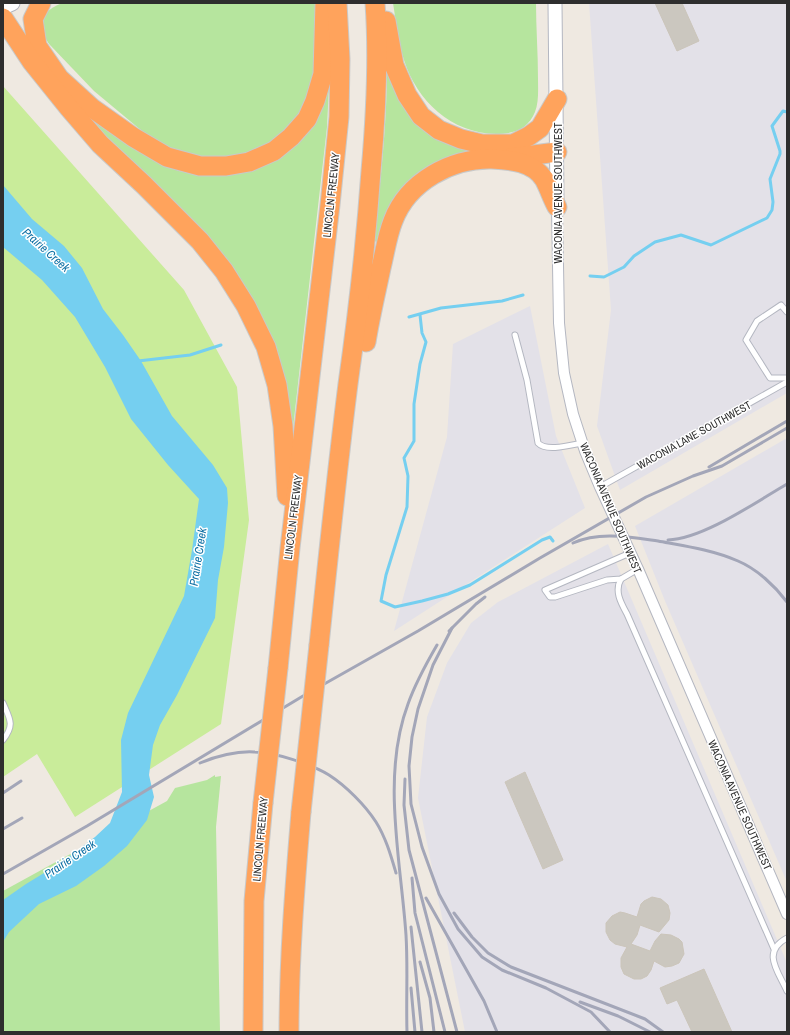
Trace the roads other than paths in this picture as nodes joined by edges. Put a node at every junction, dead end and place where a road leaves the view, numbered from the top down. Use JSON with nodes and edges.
{"nodes":[{"id":1,"x":12,"y":3,"type":"edge"},
{"id":2,"x":41,"y":3,"type":"edge"},
{"id":3,"x":325,"y":3,"type":"edge"},
{"id":4,"x":337,"y":3,"type":"edge"},
{"id":5,"x":375,"y":3,"type":"edge"},
{"id":6,"x":382,"y":3,"type":"edge"},
{"id":7,"x":555,"y":3,"type":"edge"},
{"id":8,"x":3,"y":6,"type":"edge"},
{"id":9,"x":3,"y":14,"type":"edge"},
{"id":10,"x":3,"y":18,"type":"edge"},
{"id":11,"x":37,"y":46,"type":"junction"},
{"id":12,"x":557,"y":99,"type":"junction"},
{"id":13,"x":513,"y":144,"type":"junction"},
{"id":14,"x":557,"y":147,"type":"junction"},
{"id":15,"x":499,"y":159,"type":"junction"},
{"id":16,"x":557,"y":207,"type":"junction"},
{"id":17,"x":787,"y":312,"type":"edge"},
{"id":18,"x":515,"y":335,"type":"dead end"},
{"id":19,"x":787,"y":378,"type":"edge"},
{"id":20,"x":787,"y":382,"type":"edge"},
{"id":21,"x":582,"y":443,"type":"junction"},
{"id":22,"x":337,"y":470,"type":"junction"},
{"id":23,"x":600,"y":487,"type":"junction"},
{"id":24,"x":290,"y":548,"type":"junction"},
{"id":25,"x":630,"y":553,"type":"junction"},
{"id":26,"x":638,"y":569,"type":"junction"},
{"id":27,"x":621,"y":579,"type":"junction"},
{"id":28,"x":3,"y":703,"type":"edge"},
{"id":29,"x":3,"y":740,"type":"edge"},
{"id":30,"x":784,"y":900,"type":"edge"},
{"id":31,"x":787,"y":914,"type":"edge"},
{"id":32,"x":787,"y":938,"type":"edge"},
{"id":33,"x":774,"y":949,"type":"junction"},
{"id":34,"x":787,"y":991,"type":"edge"},
{"id":35,"x":253,"y":1032,"type":"edge"},
{"id":36,"x":289,"y":1032,"type":"edge"}],
"edges":[{"from":1,"to":8,"type":"main road"},
{"from":2,"to":11,"type":"highway"},
{"from":3,"to":11,"type":"highway"},
{"from":4,"to":24,"type":"highway","name":"LINCOLN FREEWAY"},
{"from":5,"to":22,"type":"highway"},
{"from":6,"to":13,"type":"highway"},
{"from":7,"to":12,"type":"street","name":"WACONIA AVENUE SOUTHWEST"},
{"from":9,"to":11,"type":"highway"},
{"from":10,"to":24,"type":"highway"},
{"from":12,"to":13,"type":"highway"},
{"from":12,"to":14,"type":"street","name":"WACONIA AVENUE SOUTHWEST"},
{"from":13,"to":14,"type":"highway"},
{"from":14,"to":15,"type":"highway"},
{"from":14,"to":16,"type":"street","name":"WACONIA AVENUE SOUTHWEST"},
{"from":15,"to":16,"type":"highway"},
{"from":15,"to":22,"type":"highway"},
{"from":16,"to":21,"type":"street","name":"WACONIA AVENUE SOUTHWEST"},
{"from":17,"to":19,"type":"lane"},
{"from":18,"to":21,"type":"lane"},
{"from":20,"to":23,"type":"lane","name":"WACONIA LANE SOUTHWEST"},
{"from":21,"to":23,"type":"street","name":"WACONIA AVENUE SOUTHWEST"},
{"from":22,"to":36,"type":"highway","bridge":true},
{"from":23,"to":25,"type":"street","name":"WACONIA AVENUE SOUTHWEST"},
{"from":24,"to":35,"type":"highway","name":"LINCOLN FREEWAY","bridge":true},
{"from":25,"to":26,"type":"street","name":"WACONIA AVENUE SOUTHWEST"},
{"from":25,"to":27,"type":"lane"},
{"from":26,"to":27,"type":"lane"},
{"from":26,"to":30,"type":"street","name":"WACONIA AVENUE SOUTHWEST"},
{"from":27,"to":33,"type":"lane"},
{"from":28,"to":29,"type":"lane"},
{"from":30,"to":31,"type":"street","name":"WACONIA AVENUE SOUTHWEST"},
{"from":32,"to":33,"type":"lane"},
{"from":33,"to":34,"type":"lane"}]}
